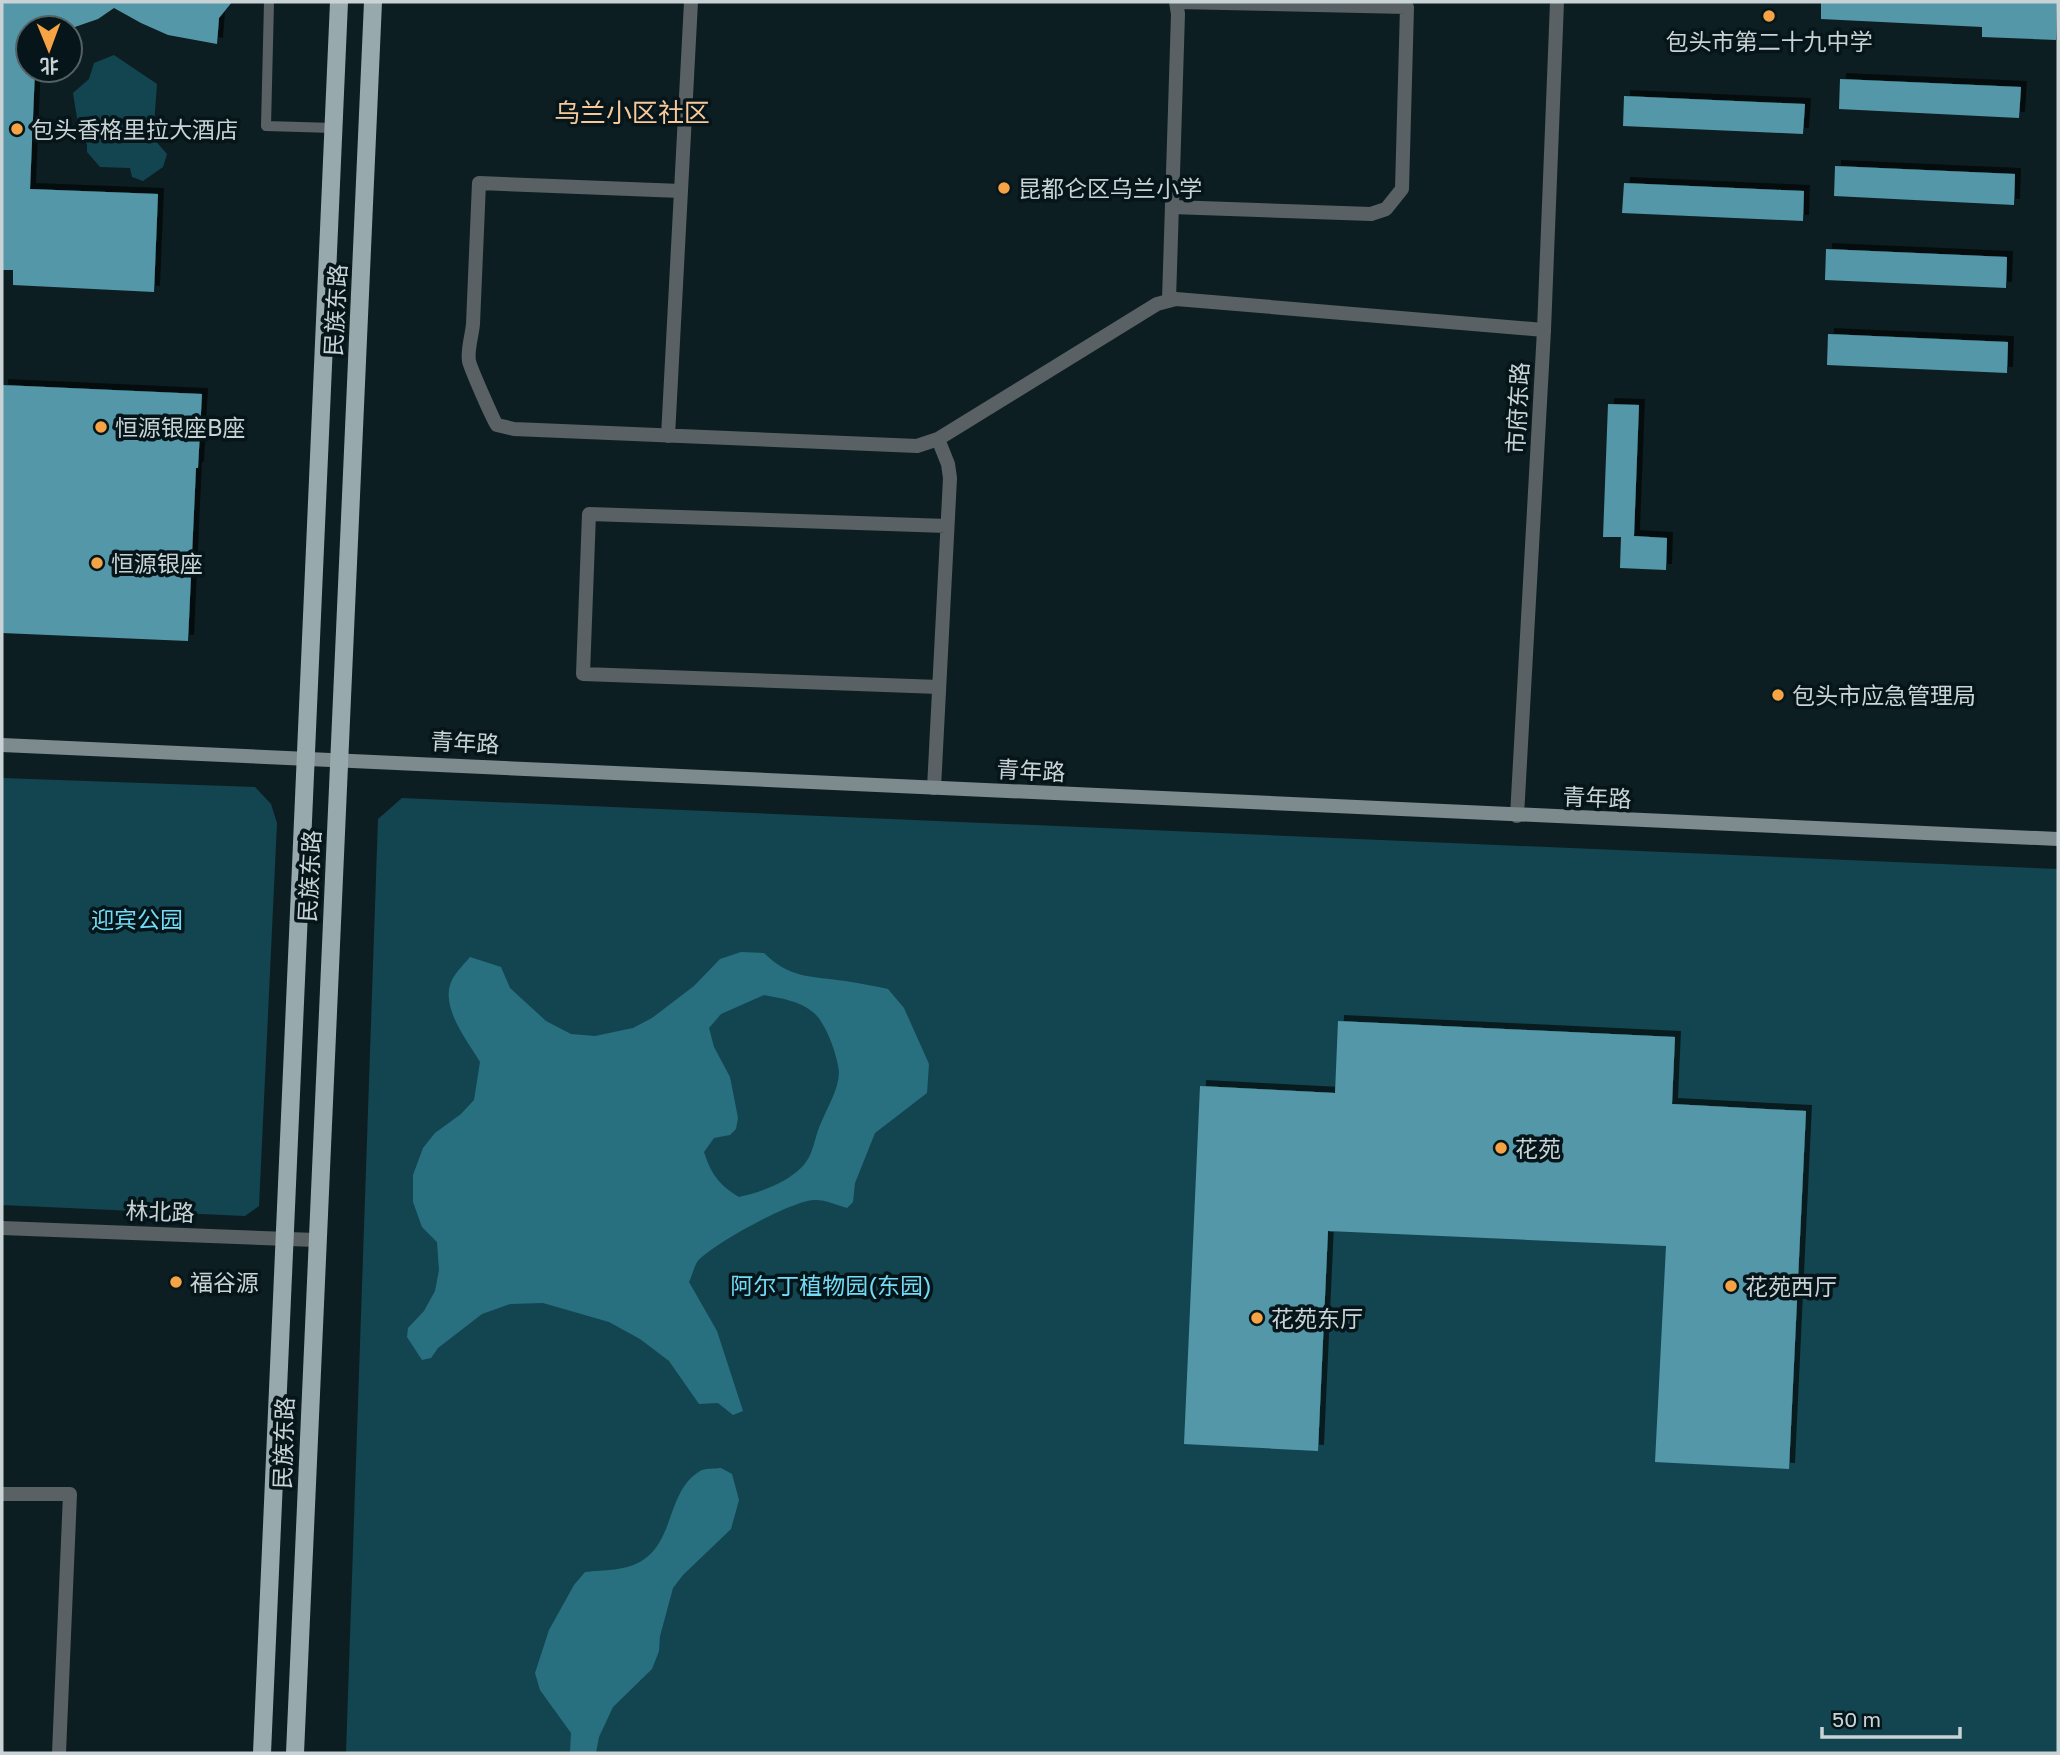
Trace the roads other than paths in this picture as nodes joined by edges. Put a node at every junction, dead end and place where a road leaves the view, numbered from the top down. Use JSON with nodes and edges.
{"nodes":[{"id":1,"x":270,"y":2,"type":"edge"},
{"id":2,"x":339,"y":2,"type":"edge"},
{"id":3,"x":373,"y":2,"type":"edge"},
{"id":4,"x":691,"y":2,"type":"edge"},
{"id":5,"x":1176,"y":2,"type":"edge"},
{"id":6,"x":1557,"y":2,"type":"edge"},
{"id":7,"x":334,"y":128,"type":"junction"},
{"id":8,"x":681,"y":191,"type":"junction"},
{"id":9,"x":1172,"y":207,"type":"junction"},
{"id":10,"x":1169,"y":300,"type":"junction"},
{"id":11,"x":1544,"y":330,"type":"junction"},
{"id":12,"x":668,"y":436,"type":"junction"},
{"id":13,"x":938,"y":439,"type":"junction"},
{"id":14,"x":947,"y":526,"type":"junction"},
{"id":15,"x":939,"y":687,"type":"junction"},
{"id":16,"x":2,"y":745,"type":"edge"},
{"id":17,"x":306,"y":758,"type":"junction"},
{"id":18,"x":340,"y":759,"type":"junction"},
{"id":19,"x":934,"y":788,"type":"junction"},
{"id":20,"x":1517,"y":816,"type":"junction"},
{"id":21,"x":2058,"y":839,"type":"edge"},
{"id":22,"x":2,"y":1228,"type":"edge"},
{"id":23,"x":284,"y":1239,"type":"junction"},
{"id":24,"x":316,"y":1240,"type":"junction"},
{"id":25,"x":2,"y":1494,"type":"edge"},
{"id":26,"x":59,"y":1753,"type":"edge"},
{"id":27,"x":262,"y":1753,"type":"edge"},
{"id":28,"x":295,"y":1753,"type":"edge"}],
"edges":[{"from":1,"to":7,"type":"lane"},
{"from":2,"to":7,"type":"main road","name":"民族东路"},
{"from":3,"to":18,"type":"main road","name":"民族东路"},
{"from":4,"to":8,"type":"street"},
{"from":5,"to":9,"type":"street"},
{"from":5,"to":9,"type":"street"},
{"from":6,"to":11,"type":"street","name":"市府东路"},
{"from":7,"to":17,"type":"main road","name":"民族东路"},
{"from":8,"to":12,"type":"street"},
{"from":8,"to":12,"type":"street"},
{"from":9,"to":10,"type":"street"},
{"from":10,"to":11,"type":"street"},
{"from":10,"to":13,"type":"street"},
{"from":11,"to":20,"type":"street","name":"市府东路"},
{"from":12,"to":13,"type":"street"},
{"from":13,"to":14,"type":"street"},
{"from":14,"to":15,"type":"street"},
{"from":14,"to":15,"type":"street"},
{"from":15,"to":19,"type":"street"},
{"from":16,"to":17,"type":"main road","name":"青年路"},
{"from":17,"to":18,"type":"main road","name":"青年路"},
{"from":17,"to":23,"type":"main road","name":"民族东路"},
{"from":18,"to":19,"type":"main road","name":"青年路"},
{"from":18,"to":24,"type":"main road","name":"民族东路"},
{"from":19,"to":20,"type":"main road","name":"青年路"},
{"from":20,"to":21,"type":"main road","name":"青年路"},
{"from":22,"to":23,"type":"street","name":"林北路"},
{"from":23,"to":24,"type":"street","name":"林北路"},
{"from":23,"to":27,"type":"main road","name":"民族东路"},
{"from":24,"to":28,"type":"main road","name":"民族东路"},
{"from":25,"to":26,"type":"street"}]}
